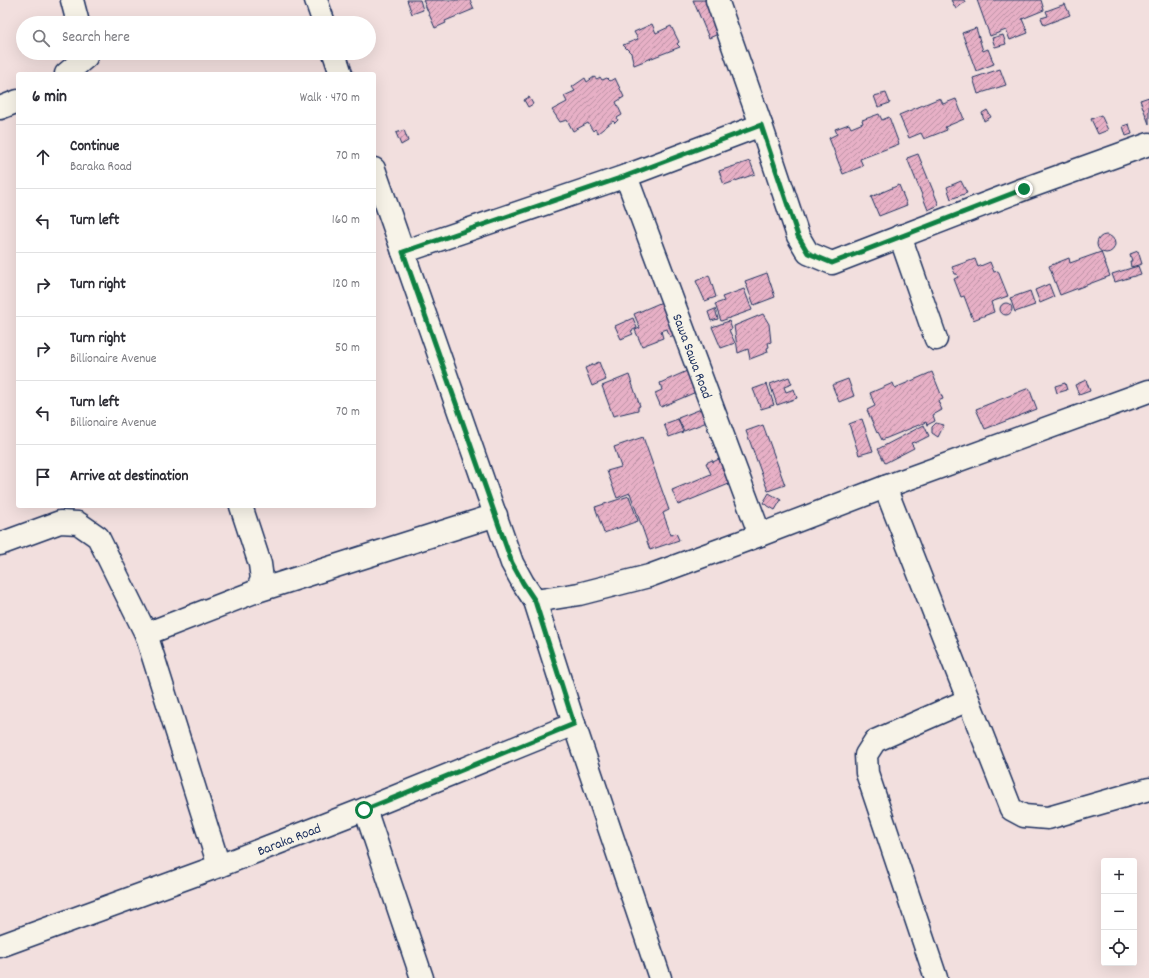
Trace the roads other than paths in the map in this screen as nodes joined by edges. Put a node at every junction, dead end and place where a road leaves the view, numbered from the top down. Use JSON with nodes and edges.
{"nodes":[{"id":1,"x":72,"y":0,"type":"edge"},
{"id":2,"x":316,"y":0,"type":"edge"},
{"id":3,"x":717,"y":0,"type":"edge"},
{"id":4,"x":76,"y":16,"type":"edge"},
{"id":5,"x":322,"y":16,"type":"edge"},
{"id":6,"x":336,"y":60,"type":"edge"},
{"id":7,"x":87,"y":61,"type":"edge"},
{"id":8,"x":69,"y":72,"type":"edge"},
{"id":9,"x":340,"y":72,"type":"edge"},
{"id":10,"x":16,"y":102,"type":"edge"},
{"id":11,"x":0,"y":108,"type":"edge"},
{"id":12,"x":761,"y":125,"type":"junction"},
{"id":13,"x":1149,"y":144,"type":"edge"},
{"id":14,"x":376,"y":175,"type":"edge"},
{"id":15,"x":626,"y":176,"type":"junction"},
{"id":16,"x":900,"y":236,"type":"junction"},
{"id":17,"x":403,"y":252,"type":"junction"},
{"id":18,"x":936,"y":339,"type":"dead end"},
{"id":19,"x":1149,"y":391,"type":"edge"},
{"id":20,"x":885,"y":487,"type":"junction"},
{"id":21,"x":242,"y":508,"type":"edge"},
{"id":22,"x":496,"y":515,"type":"junction"},
{"id":23,"x":760,"y":535,"type":"junction"},
{"id":24,"x":0,"y":544,"type":"edge"},
{"id":25,"x":257,"y":591,"type":"junction"},
{"id":26,"x":535,"y":601,"type":"junction"},
{"id":27,"x":146,"y":634,"type":"junction"},
{"id":28,"x":968,"y":700,"type":"junction"},
{"id":29,"x":574,"y":724,"type":"junction"},
{"id":30,"x":1149,"y":789,"type":"edge"},
{"id":31,"x":364,"y":810,"type":"junction"},
{"id":32,"x":218,"y":866,"type":"junction"},
{"id":33,"x":0,"y":946,"type":"edge"},
{"id":34,"x":422,"y":978,"type":"edge"},
{"id":35,"x":660,"y":978,"type":"edge"},
{"id":36,"x":936,"y":978,"type":"edge"}],
"edges":[{"from":1,"to":4,"type":"street"},
{"from":2,"to":5,"type":"street"},
{"from":3,"to":12,"type":"street"},
{"from":6,"to":9,"type":"street"},
{"from":7,"to":8,"type":"street"},
{"from":10,"to":11,"type":"street"},
{"from":12,"to":15,"type":"street"},
{"from":12,"to":16,"type":"street"},
{"from":13,"to":16,"type":"street"},
{"from":14,"to":17,"type":"street"},
{"from":15,"to":17,"type":"street"},
{"from":15,"to":23,"type":"street","name":"Sawa Sawa Road"},
{"from":16,"to":18,"type":"street"},
{"from":17,"to":22,"type":"street"},
{"from":19,"to":20,"type":"street"},
{"from":20,"to":23,"type":"street"},
{"from":20,"to":28,"type":"street"},
{"from":21,"to":25,"type":"street"},
{"from":22,"to":25,"type":"street"},
{"from":22,"to":26,"type":"street"},
{"from":23,"to":26,"type":"street"},
{"from":24,"to":27,"type":"street"},
{"from":25,"to":27,"type":"street"},
{"from":26,"to":29,"type":"street"},
{"from":27,"to":32,"type":"street"},
{"from":28,"to":30,"type":"street"},
{"from":28,"to":36,"type":"street"},
{"from":29,"to":31,"type":"street","name":"Baraka Road"},
{"from":29,"to":35,"type":"street"},
{"from":31,"to":32,"type":"street","name":"Baraka Road"},
{"from":31,"to":34,"type":"street"},
{"from":32,"to":33,"type":"street","name":"Baraka Road"}]}
